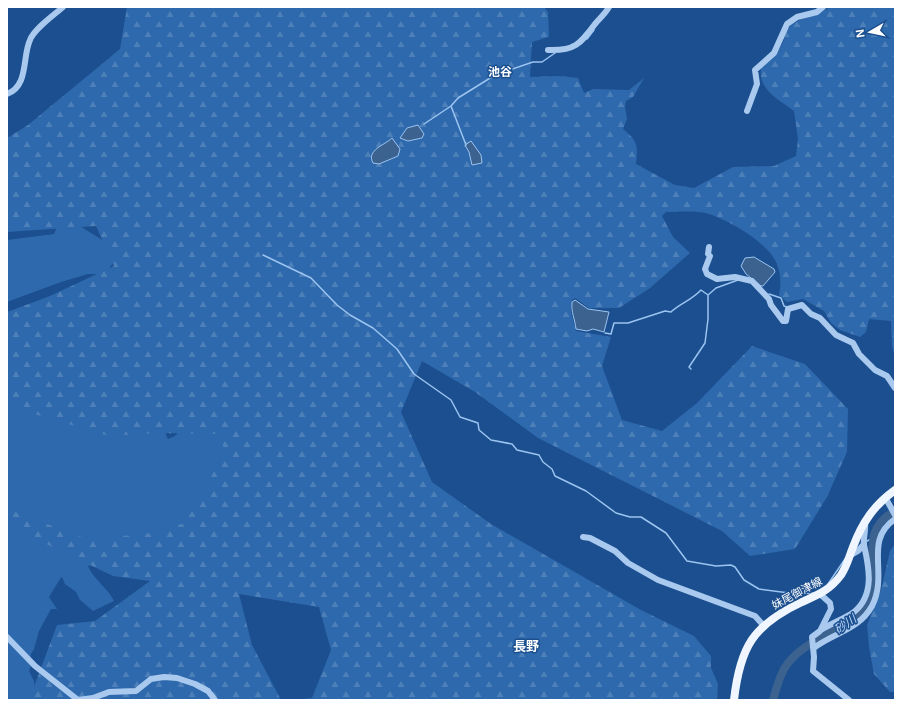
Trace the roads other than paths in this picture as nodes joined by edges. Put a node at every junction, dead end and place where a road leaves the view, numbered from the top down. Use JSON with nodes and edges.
{"nodes":[{"id":1,"x":63,"y":7,"type":"edge"},
{"id":2,"x":609,"y":7,"type":"edge"},
{"id":3,"x":823,"y":7,"type":"edge"},
{"id":4,"x":548,"y":50,"type":"dead end"},
{"id":5,"x":7,"y":94,"type":"edge"},
{"id":6,"x":747,"y":111,"type":"dead end"},
{"id":7,"x":709,"y":247,"type":"dead end"},
{"id":8,"x":895,"y":388,"type":"edge"},
{"id":9,"x":895,"y":490,"type":"edge"},
{"id":10,"x":885,"y":497,"type":"junction"},
{"id":11,"x":895,"y":515,"type":"edge"},
{"id":12,"x":895,"y":518,"type":"edge"},
{"id":13,"x":864,"y":523,"type":"junction"},
{"id":14,"x":583,"y":537,"type":"dead end"},
{"id":15,"x":864,"y":544,"type":"junction"},
{"id":16,"x":851,"y":555,"type":"junction"},
{"id":17,"x":820,"y":594,"type":"junction"},
{"id":18,"x":764,"y":626,"type":"junction"},
{"id":19,"x":820,"y":631,"type":"junction"},
{"id":20,"x":7,"y":637,"type":"edge"},
{"id":21,"x":814,"y":648,"type":"junction"},
{"id":22,"x":215,"y":700,"type":"edge"},
{"id":23,"x":734,"y":700,"type":"edge"},
{"id":24,"x":849,"y":700,"type":"edge"}],
"edges":[{"from":1,"to":5,"type":"street"},
{"from":2,"to":4,"type":"street"},
{"from":3,"to":6,"type":"street"},
{"from":7,"to":8,"type":"street"},
{"from":9,"to":10,"type":"main road","name":"妹尾御津線"},
{"from":10,"to":11,"type":"street"},
{"from":10,"to":13,"type":"main road","name":"妹尾御津線"},
{"from":12,"to":21,"type":"street"},
{"from":13,"to":15,"type":"street"},
{"from":13,"to":16,"type":"main road","name":"妹尾御津線"},
{"from":14,"to":18,"type":"street"},
{"from":15,"to":16,"type":"street"},
{"from":15,"to":19,"type":"street"},
{"from":16,"to":17,"type":"main road","name":"妹尾御津線"},
{"from":17,"to":18,"type":"main road","name":"妹尾御津線"},
{"from":17,"to":19,"type":"street"},
{"from":18,"to":23,"type":"main road","name":"妹尾御津線"},
{"from":19,"to":21,"type":"street"},
{"from":20,"to":22,"type":"street"},
{"from":21,"to":24,"type":"street"}]}
